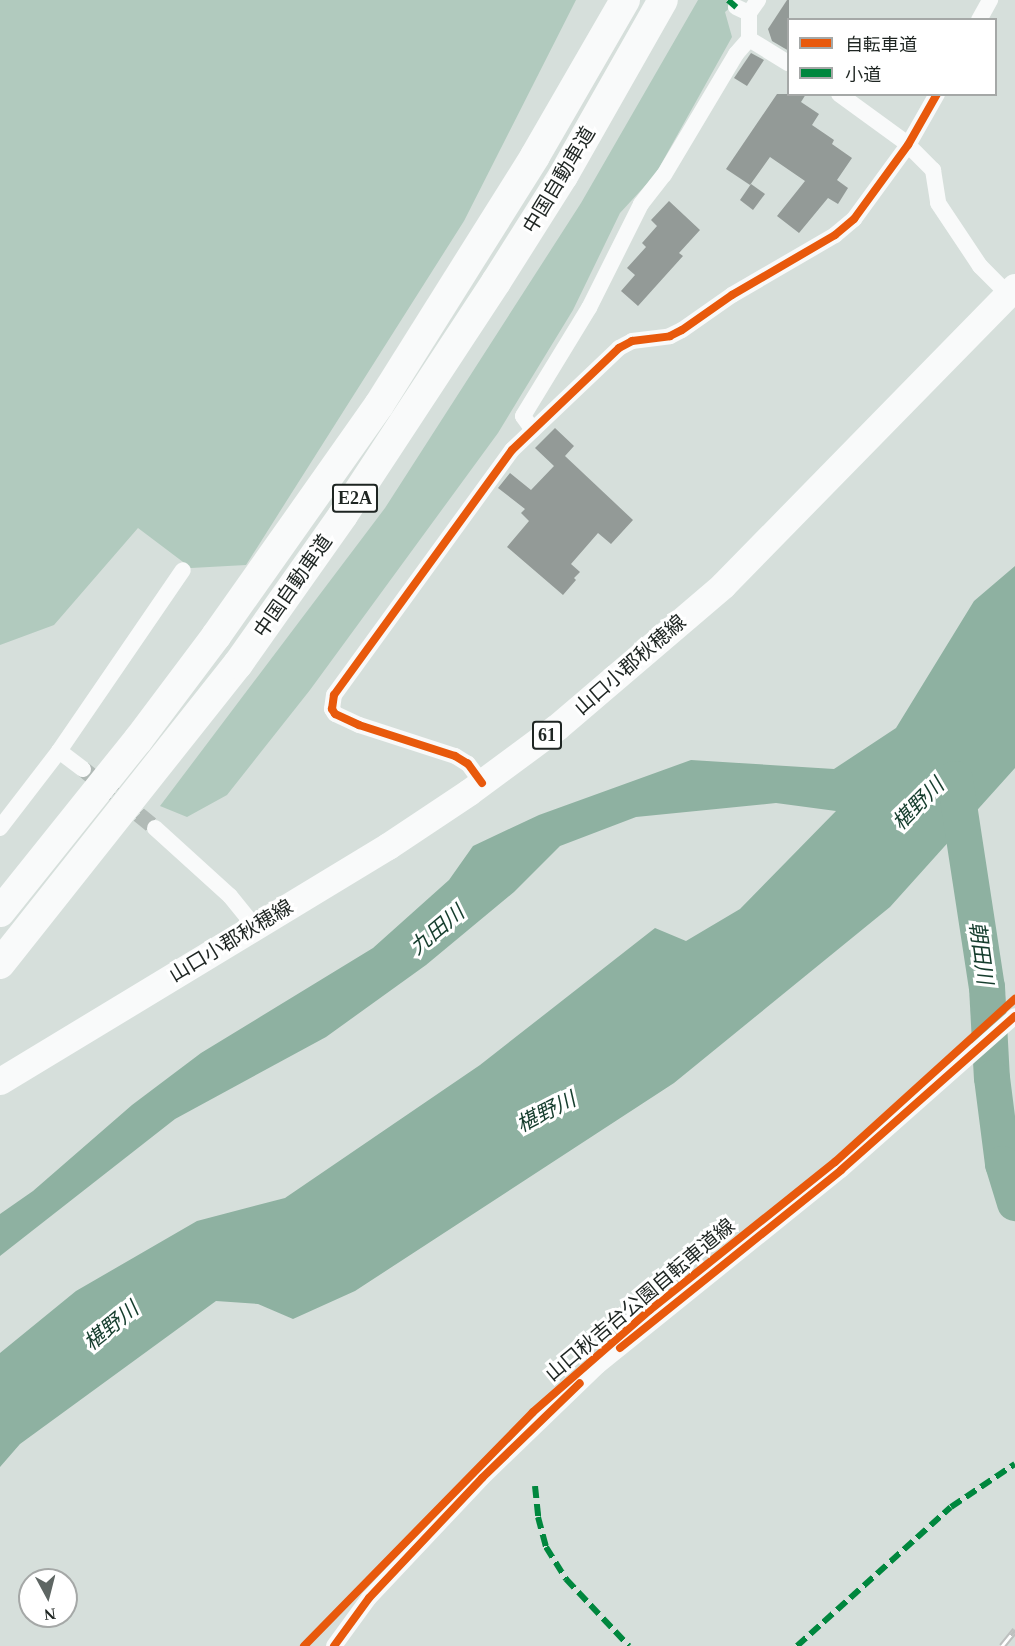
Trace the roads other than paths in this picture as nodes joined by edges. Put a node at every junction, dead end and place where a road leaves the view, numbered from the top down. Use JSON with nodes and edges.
{"nodes":[{"id":1,"x":625,"y":0,"type":"edge"},
{"id":2,"x":663,"y":0,"type":"edge"},
{"id":3,"x":990,"y":0,"type":"edge"},
{"id":4,"x":748,"y":6,"type":"edge"},
{"id":5,"x":980,"y":18,"type":"edge"},
{"id":6,"x":749,"y":39,"type":"junction"},
{"id":7,"x":787,"y":62,"type":"edge"},
{"id":8,"x":842,"y":96,"type":"edge"},
{"id":9,"x":936,"y":96,"type":"edge"},
{"id":10,"x":908,"y":145,"type":"junction"},
{"id":11,"x":1012,"y":290,"type":"edge"},
{"id":12,"x":533,"y":430,"type":"junction"},
{"id":13,"x":183,"y":570,"type":"dead end"},
{"id":14,"x":59,"y":751,"type":"junction"},
{"id":15,"x":83,"y":769,"type":"tunnel mouth"},
{"id":16,"x":482,"y":783,"type":"junction"},
{"id":17,"x":0,"y":828,"type":"edge"},
{"id":18,"x":155,"y":828,"type":"tunnel mouth"},
{"id":19,"x":0,"y":912,"type":"edge"},
{"id":20,"x":255,"y":927,"type":"junction"},
{"id":21,"x":0,"y":964,"type":"edge"},
{"id":22,"x":1011,"y":1019,"type":"edge"},
{"id":23,"x":0,"y":1081,"type":"edge"},
{"id":24,"x":334,"y":1646,"type":"edge"}],
"edges":[{"from":1,"to":19,"type":"highway","name":"中国自動車道","number":"E2A"},
{"from":2,"to":21,"type":"highway","name":"中国自動車道","number":"E2A"},
{"from":3,"to":5,"type":"street"},
{"from":4,"to":6,"type":"street"},
{"from":6,"to":7,"type":"street"},
{"from":6,"to":12,"type":"street"},
{"from":8,"to":10,"type":"street"},
{"from":9,"to":10,"type":"street"},
{"from":10,"to":11,"type":"street"},
{"from":10,"to":12,"type":"street"},
{"from":11,"to":16,"type":"main road","name":"山口小郡秋穂線","number":"61"},
{"from":12,"to":16,"type":"street"},
{"from":13,"to":14,"type":"street"},
{"from":14,"to":15,"type":"street"},
{"from":14,"to":17,"type":"street"},
{"from":16,"to":20,"type":"main road","name":"山口小郡秋穂線","number":"61"},
{"from":18,"to":20,"type":"street"},
{"from":20,"to":23,"type":"main road","name":"山口小郡秋穂線","number":"61"},
{"from":22,"to":24,"type":"street"}]}
